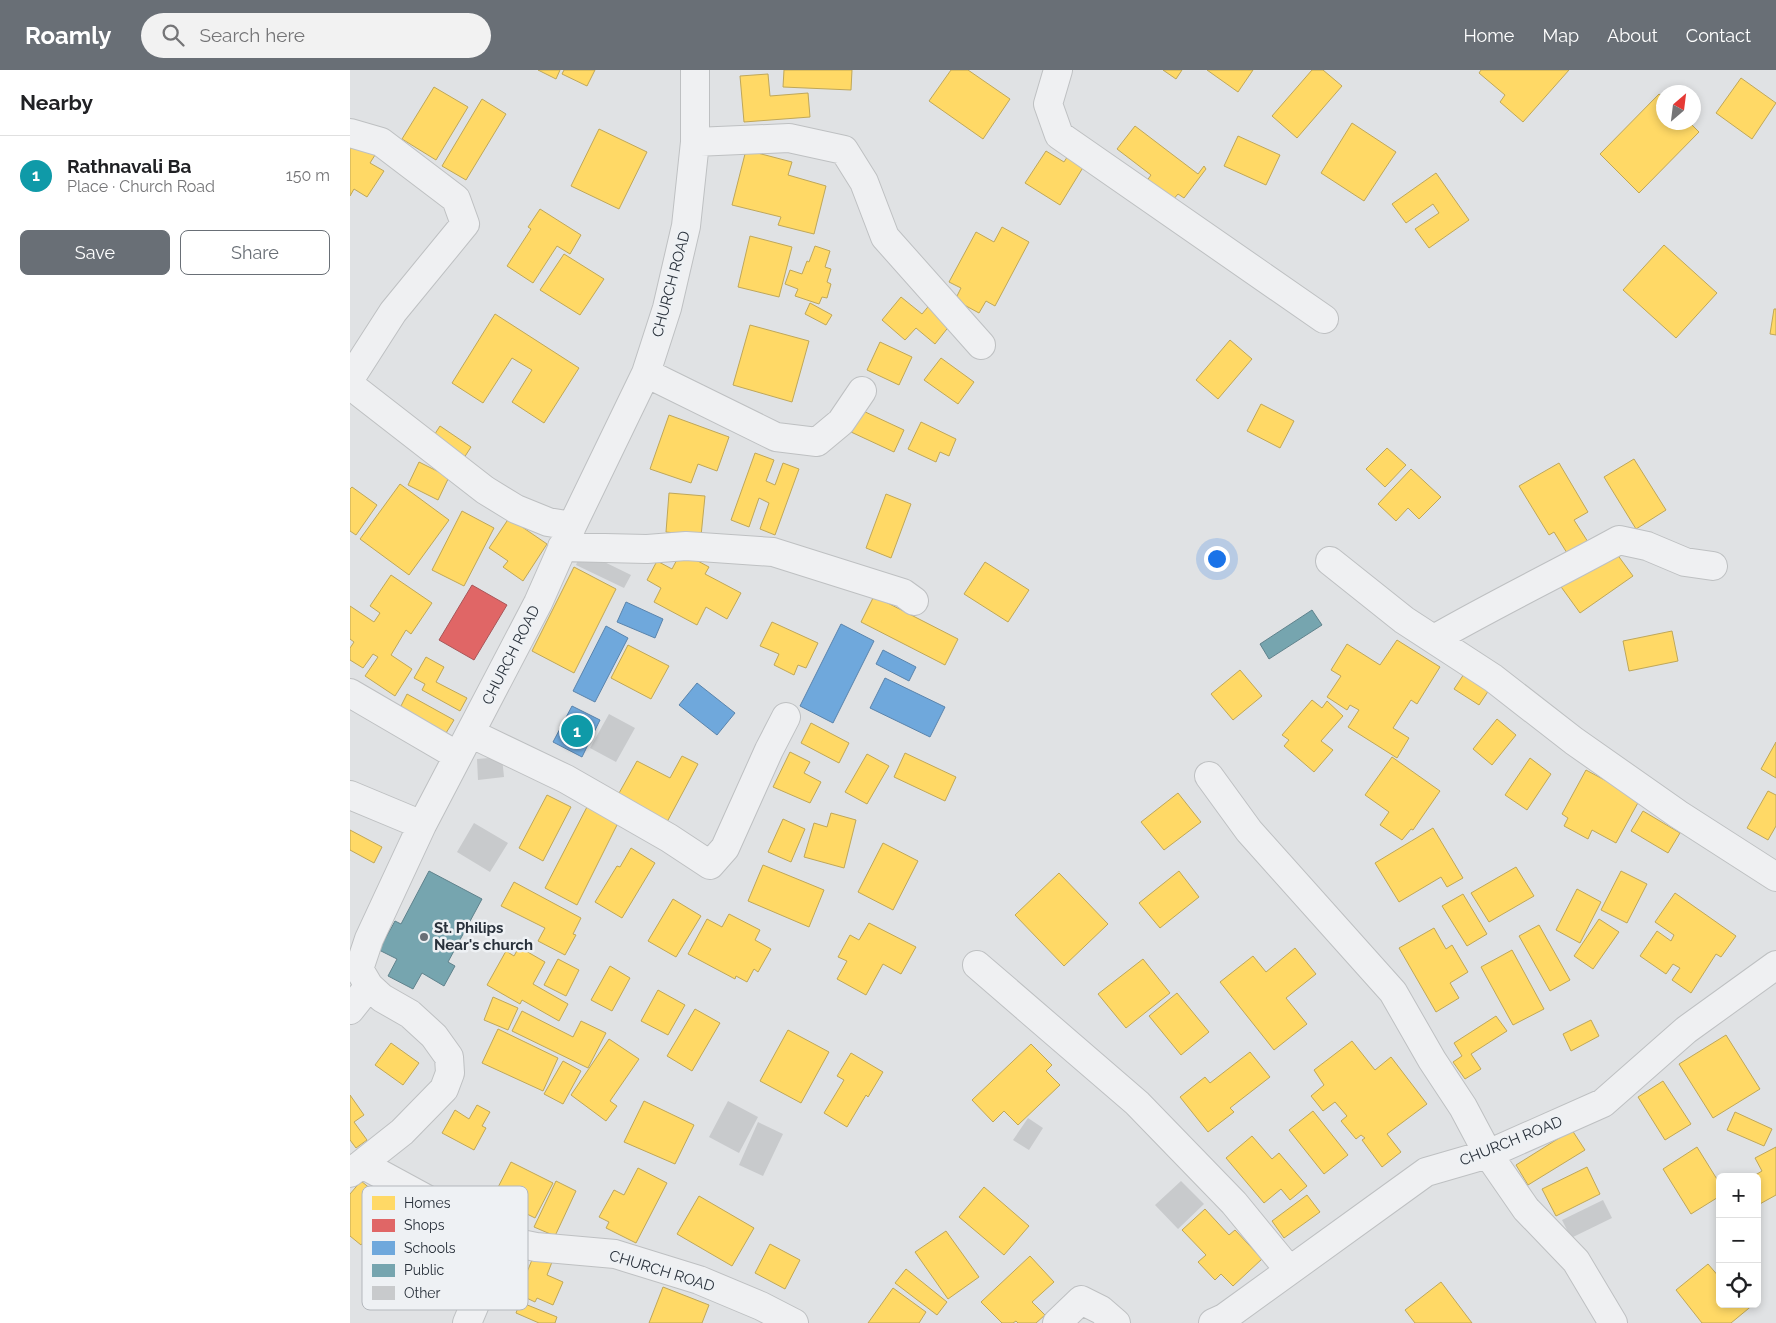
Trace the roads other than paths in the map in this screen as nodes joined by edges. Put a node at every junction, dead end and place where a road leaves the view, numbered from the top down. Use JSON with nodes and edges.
{"nodes":[{"id":1,"x":694,"y":70,"type":"edge"},
{"id":2,"x":1058,"y":70,"type":"edge"},
{"id":3,"x":350,"y":133,"type":"edge"},
{"id":4,"x":694,"y":142,"type":"junction"},
{"id":5,"x":1324,"y":318,"type":"dead end"},
{"id":6,"x":981,"y":345,"type":"dead end"},
{"id":7,"x":646,"y":373,"type":"junction"},
{"id":8,"x":350,"y":379,"type":"edge"},
{"id":9,"x":350,"y":385,"type":"edge"},
{"id":10,"x":862,"y":391,"type":"dead end"},
{"id":11,"x":567,"y":537,"type":"junction"},
{"id":12,"x":1330,"y":561,"type":"dead end"},
{"id":13,"x":1713,"y":566,"type":"dead end"},
{"id":14,"x":914,"y":601,"type":"dead end"},
{"id":15,"x":1434,"y":640,"type":"junction"},
{"id":16,"x":350,"y":693,"type":"edge"},
{"id":17,"x":786,"y":717,"type":"dead end"},
{"id":18,"x":464,"y":745,"type":"junction"},
{"id":19,"x":1209,"y":776,"type":"dead end"},
{"id":20,"x":350,"y":795,"type":"edge"},
{"id":21,"x":422,"y":825,"type":"junction"},
{"id":22,"x":1776,"y":877,"type":"edge"},
{"id":23,"x":977,"y":964,"type":"dead end"},
{"id":24,"x":1776,"y":965,"type":"edge"},
{"id":25,"x":369,"y":986,"type":"junction"},
{"id":26,"x":350,"y":1010,"type":"edge"},
{"id":27,"x":1488,"y":1154,"type":"junction"},
{"id":28,"x":356,"y":1168,"type":"edge"},
{"id":29,"x":392,"y":1186,"type":"edge"},
{"id":30,"x":528,"y":1245,"type":"edge"},
{"id":31,"x":1289,"y":1270,"type":"junction"},
{"id":32,"x":473,"y":1310,"type":"edge"},
{"id":33,"x":468,"y":1323,"type":"edge"},
{"id":34,"x":794,"y":1323,"type":"edge"},
{"id":35,"x":1057,"y":1323,"type":"edge"},
{"id":36,"x":1116,"y":1323,"type":"edge"},
{"id":37,"x":1213,"y":1323,"type":"edge"},
{"id":38,"x":1613,"y":1323,"type":"edge"}],
"edges":[{"from":1,"to":4,"type":"street","name":"CHURCH ROAD"},
{"from":2,"to":5,"type":"street"},
{"from":3,"to":8,"type":"street"},
{"from":4,"to":6,"type":"street"},
{"from":4,"to":7,"type":"street","name":"CHURCH ROAD"},
{"from":7,"to":10,"type":"street"},
{"from":7,"to":11,"type":"street","name":"CHURCH ROAD"},
{"from":9,"to":11,"type":"street"},
{"from":11,"to":14,"type":"street"},
{"from":11,"to":18,"type":"street","name":"CHURCH ROAD"},
{"from":12,"to":15,"type":"street"},
{"from":13,"to":15,"type":"street"},
{"from":15,"to":22,"type":"street"},
{"from":16,"to":18,"type":"street"},
{"from":17,"to":18,"type":"street"},
{"from":18,"to":21,"type":"street","name":"CHURCH ROAD"},
{"from":19,"to":27,"type":"street"},
{"from":20,"to":21,"type":"street"},
{"from":21,"to":25,"type":"street","name":"CHURCH ROAD"},
{"from":23,"to":31,"type":"street"},
{"from":24,"to":27,"type":"street","name":"CHURCH ROAD"},
{"from":25,"to":26,"type":"street"},
{"from":25,"to":28,"type":"street","name":"CHURCH ROAD"},
{"from":27,"to":31,"type":"street","name":"CHURCH ROAD"},
{"from":27,"to":38,"type":"street"},
{"from":28,"to":29,"type":"street","name":"CHURCH ROAD"},
{"from":30,"to":34,"type":"street","name":"CHURCH ROAD"},
{"from":31,"to":37,"type":"street","name":"CHURCH ROAD"},
{"from":32,"to":33,"type":"street"},
{"from":35,"to":36,"type":"street"}]}
